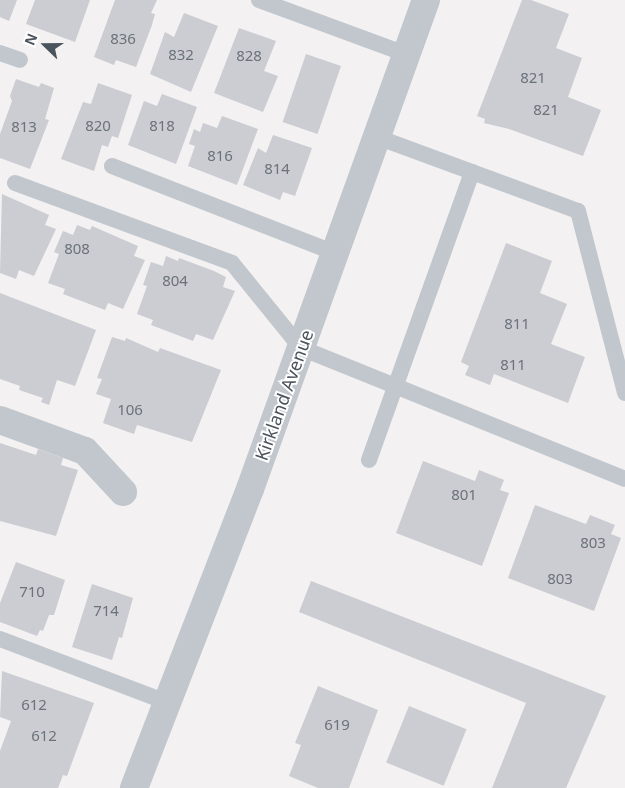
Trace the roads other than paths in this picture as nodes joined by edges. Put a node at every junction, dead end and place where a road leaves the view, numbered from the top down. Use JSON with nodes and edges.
{"nodes":[{"id":1,"x":259,"y":0,"type":"edge"},
{"id":2,"x":426,"y":0,"type":"edge"},
{"id":3,"x":0,"y":53,"type":"edge"},
{"id":4,"x":406,"y":54,"type":"junction"},
{"id":5,"x":20,"y":60,"type":"dead end"},
{"id":6,"x":377,"y":137,"type":"junction"},
{"id":7,"x":112,"y":166,"type":"dead end"},
{"id":8,"x":472,"y":172,"type":"junction"},
{"id":9,"x":15,"y":182,"type":"dead end"},
{"id":10,"x":335,"y":253,"type":"junction"},
{"id":11,"x":300,"y":348,"type":"junction"},
{"id":12,"x":393,"y":385,"type":"junction"},
{"id":13,"x":625,"y":394,"type":"edge"},
{"id":14,"x":0,"y":420,"type":"edge"},
{"id":15,"x":369,"y":460,"type":"dead end"},
{"id":16,"x":625,"y":479,"type":"edge"},
{"id":17,"x":124,"y":492,"type":"dead end"},
{"id":18,"x":0,"y":638,"type":"edge"},
{"id":19,"x":168,"y":702,"type":"junction"},
{"id":20,"x":134,"y":788,"type":"edge"}],
"edges":[{"from":1,"to":4,"type":"lane"},
{"from":2,"to":4,"type":"street","name":"Kirkland Avenue"},
{"from":3,"to":5,"type":"lane"},
{"from":4,"to":6,"type":"street","name":"Kirkland Avenue"},
{"from":6,"to":8,"type":"lane"},
{"from":6,"to":10,"type":"street","name":"Kirkland Avenue"},
{"from":7,"to":10,"type":"lane"},
{"from":8,"to":12,"type":"lane"},
{"from":8,"to":13,"type":"lane"},
{"from":9,"to":11,"type":"lane"},
{"from":10,"to":11,"type":"street","name":"Kirkland Avenue"},
{"from":11,"to":12,"type":"lane"},
{"from":11,"to":19,"type":"street","name":"Kirkland Avenue"},
{"from":12,"to":15,"type":"lane"},
{"from":12,"to":16,"type":"lane"},
{"from":14,"to":17,"type":"street"},
{"from":18,"to":19,"type":"lane"},
{"from":19,"to":20,"type":"street","name":"Kirkland Avenue"}]}
